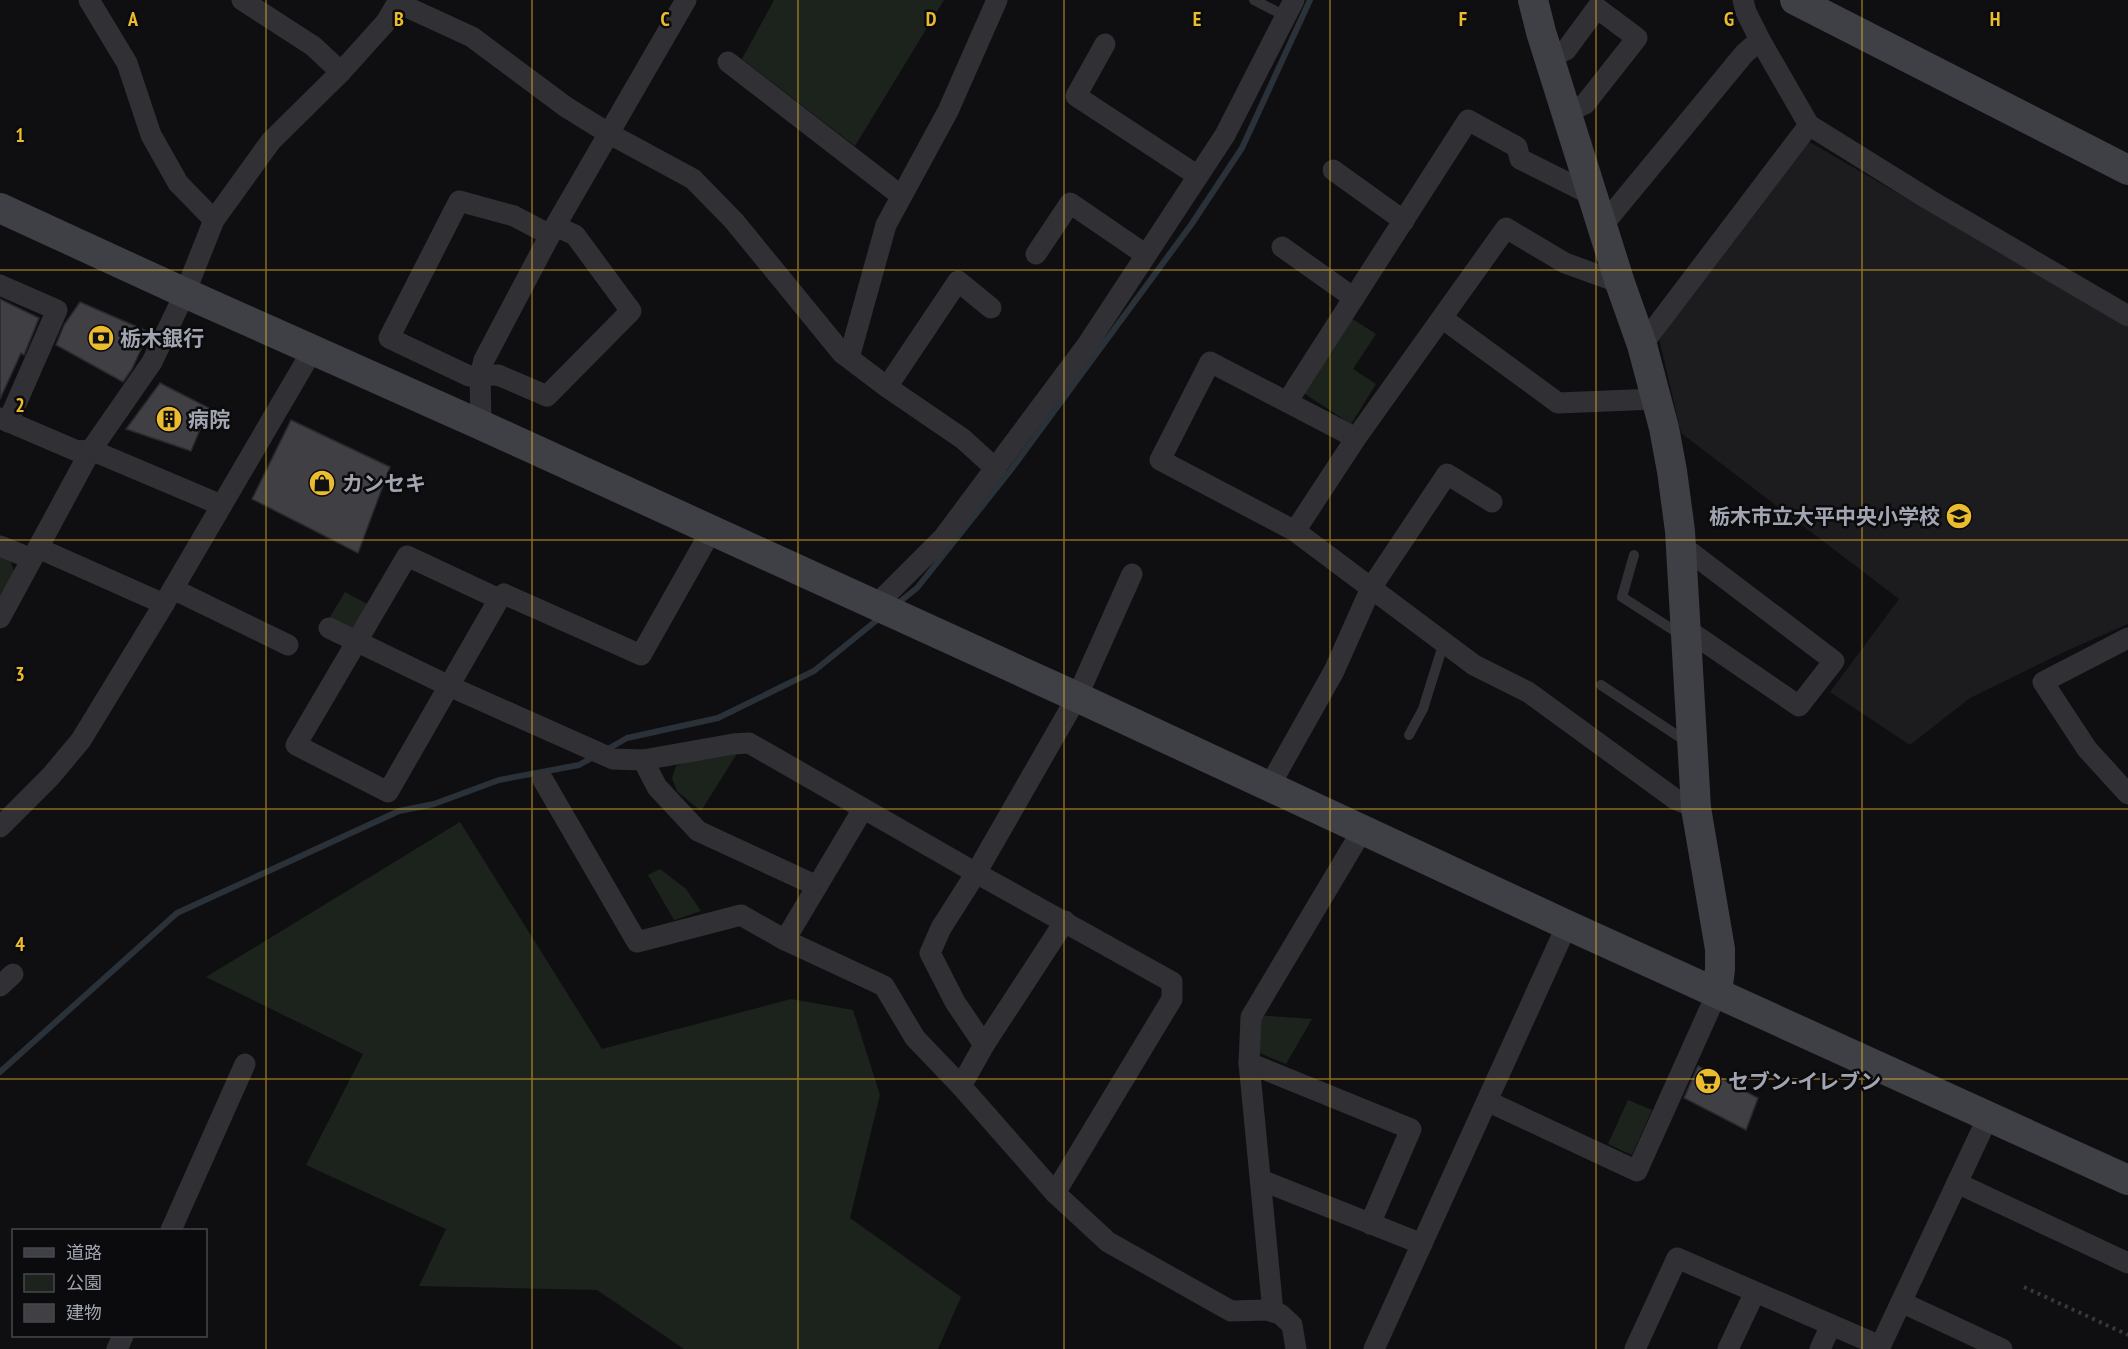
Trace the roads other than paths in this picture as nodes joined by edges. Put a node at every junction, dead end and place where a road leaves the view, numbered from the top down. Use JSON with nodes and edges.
{"nodes":[{"id":1,"x":89,"y":0,"type":"edge"},
{"id":2,"x":242,"y":0,"type":"edge"},
{"id":3,"x":686,"y":0,"type":"edge"},
{"id":4,"x":997,"y":0,"type":"edge"},
{"id":5,"x":1254,"y":0,"type":"edge"},
{"id":6,"x":1533,"y":0,"type":"edge"},
{"id":7,"x":1743,"y":0,"type":"edge"},
{"id":8,"x":1795,"y":0,"type":"edge"},
{"id":9,"x":398,"y":1,"type":"edge"},
{"id":10,"x":1833,"y":8,"type":"edge"},
{"id":11,"x":1291,"y":9,"type":"edge"},
{"id":12,"x":1760,"y":40,"type":"junction"},
{"id":13,"x":1105,"y":44,"type":"dead end"},
{"id":14,"x":1549,"y":58,"type":"junction"},
{"id":15,"x":728,"y":62,"type":"dead end"},
{"id":16,"x":341,"y":72,"type":"junction"},
{"id":17,"x":1566,"y":113,"type":"junction"},
{"id":18,"x":1809,"y":125,"type":"junction"},
{"id":19,"x":608,"y":133,"type":"junction"},
{"id":20,"x":1333,"y":170,"type":"dead end"},
{"id":21,"x":2128,"y":170,"type":"edge"},
{"id":22,"x":1198,"y":176,"type":"junction"},
{"id":23,"x":900,"y":195,"type":"junction"},
{"id":24,"x":1592,"y":195,"type":"junction"},
{"id":25,"x":0,"y":208,"type":"edge"},
{"id":26,"x":214,"y":220,"type":"junction"},
{"id":27,"x":1404,"y":221,"type":"junction"},
{"id":28,"x":1602,"y":226,"type":"junction"},
{"id":29,"x":552,"y":231,"type":"junction"},
{"id":30,"x":1282,"y":247,"type":"dead end"},
{"id":31,"x":1036,"y":254,"type":"dead end"},
{"id":32,"x":1146,"y":255,"type":"junction"},
{"id":33,"x":1620,"y":284,"type":"junction"},
{"id":34,"x":0,"y":285,"type":"edge"},
{"id":35,"x":185,"y":293,"type":"junction"},
{"id":36,"x":1354,"y":298,"type":"junction"},
{"id":37,"x":992,"y":308,"type":"dead end"},
{"id":38,"x":2128,"y":316,"type":"edge"},
{"id":39,"x":1442,"y":318,"type":"junction"},
{"id":40,"x":1642,"y":345,"type":"junction"},
{"id":41,"x":312,"y":351,"type":"junction"},
{"id":42,"x":849,"y":358,"type":"junction"},
{"id":43,"x":480,"y":376,"type":"junction"},
{"id":44,"x":887,"y":387,"type":"junction"},
{"id":45,"x":1656,"y":399,"type":"junction"},
{"id":46,"x":1287,"y":402,"type":"junction"},
{"id":47,"x":4,"y":420,"type":"edge"},
{"id":48,"x":481,"y":425,"type":"junction"},
{"id":49,"x":1356,"y":438,"type":"junction"},
{"id":50,"x":91,"y":450,"type":"junction"},
{"id":51,"x":996,"y":469,"type":"junction"},
{"id":52,"x":1492,"y":502,"type":"dead end"},
{"id":53,"x":221,"y":506,"type":"junction"},
{"id":54,"x":711,"y":531,"type":"junction"},
{"id":55,"x":1295,"y":531,"type":"junction"},
{"id":56,"x":1681,"y":545,"type":"junction"},
{"id":57,"x":0,"y":546,"type":"edge"},
{"id":58,"x":35,"y":554,"type":"junction"},
{"id":59,"x":1634,"y":555,"type":"dead end"},
{"id":60,"x":1132,"y":574,"type":"dead end"},
{"id":61,"x":1371,"y":588,"type":"junction"},
{"id":62,"x":169,"y":597,"type":"junction"},
{"id":63,"x":499,"y":599,"type":"junction"},
{"id":64,"x":876,"y":605,"type":"junction"},
{"id":65,"x":0,"y":618,"type":"edge"},
{"id":66,"x":329,"y":628,"type":"dead end"},
{"id":67,"x":1686,"y":634,"type":"junction"},
{"id":68,"x":2128,"y":638,"type":"edge"},
{"id":69,"x":356,"y":642,"type":"junction"},
{"id":70,"x":1444,"y":642,"type":"junction"},
{"id":71,"x":288,"y":645,"type":"dead end"},
{"id":72,"x":1601,"y":685,"type":"dead end"},
{"id":73,"x":449,"y":686,"type":"junction"},
{"id":74,"x":1077,"y":697,"type":"junction"},
{"id":75,"x":1409,"y":735,"type":"dead end"},
{"id":76,"x":1692,"y":746,"type":"junction"},
{"id":77,"x":643,"y":760,"type":"junction"},
{"id":78,"x":543,"y":780,"type":"dead end"},
{"id":79,"x":1270,"y":785,"type":"junction"},
{"id":80,"x":2128,"y":794,"type":"edge"},
{"id":81,"x":1696,"y":808,"type":"junction"},
{"id":82,"x":862,"y":809,"type":"junction"},
{"id":83,"x":0,"y":827,"type":"edge"},
{"id":84,"x":1363,"y":829,"type":"junction"},
{"id":85,"x":976,"y":873,"type":"junction"},
{"id":86,"x":817,"y":886,"type":"junction"},
{"id":87,"x":1065,"y":921,"type":"junction"},
{"id":88,"x":1568,"y":925,"type":"junction"},
{"id":89,"x":785,"y":940,"type":"junction"},
{"id":90,"x":1717,"y":993,"type":"junction"},
{"id":91,"x":984,"y":1045,"type":"junction"},
{"id":92,"x":245,"y":1064,"type":"dead end"},
{"id":93,"x":1249,"y":1064,"type":"junction"},
{"id":94,"x":961,"y":1086,"type":"junction"},
{"id":95,"x":1487,"y":1101,"type":"junction"},
{"id":96,"x":1988,"y":1117,"type":"junction"},
{"id":97,"x":1261,"y":1180,"type":"junction"},
{"id":98,"x":2128,"y":1180,"type":"edge"},
{"id":99,"x":1957,"y":1183,"type":"junction"},
{"id":100,"x":1055,"y":1192,"type":"junction"},
{"id":101,"x":1370,"y":1224,"type":"junction"},
{"id":102,"x":171,"y":1229,"type":"edge"},
{"id":103,"x":1422,"y":1244,"type":"junction"},
{"id":104,"x":2128,"y":1263,"type":"edge"},
{"id":105,"x":1755,"y":1292,"type":"junction"},
{"id":106,"x":1901,"y":1302,"type":"junction"},
{"id":107,"x":1273,"y":1312,"type":"junction"},
{"id":108,"x":1831,"y":1325,"type":"junction"},
{"id":109,"x":1879,"y":1348,"type":"edge"},
{"id":110,"x":1296,"y":1349,"type":"edge"},
{"id":111,"x":1374,"y":1349,"type":"edge"},
{"id":112,"x":1635,"y":1349,"type":"edge"},
{"id":113,"x":1728,"y":1349,"type":"edge"},
{"id":114,"x":1820,"y":1349,"type":"edge"},
{"id":115,"x":2002,"y":1349,"type":"edge"}],
"edges":[{"from":1,"to":26,"type":"street"},
{"from":2,"to":16,"type":"street"},
{"from":3,"to":19,"type":"street"},
{"from":4,"to":23,"type":"street"},
{"from":5,"to":11,"type":"lane"},
{"from":6,"to":14,"type":"street"},
{"from":7,"to":12,"type":"street"},
{"from":8,"to":10,"type":"street"},
{"from":9,"to":16,"type":"street"},
{"from":9,"to":19,"type":"street"},
{"from":10,"to":21,"type":"street"},
{"from":11,"to":22,"type":"street"},
{"from":12,"to":18,"type":"street"},
{"from":12,"to":28,"type":"street"},
{"from":13,"to":22,"type":"street"},
{"from":14,"to":17,"type":"street"},
{"from":14,"to":17,"type":"street"},
{"from":15,"to":23,"type":"street"},
{"from":16,"to":26,"type":"street"},
{"from":17,"to":24,"type":"street"},
{"from":18,"to":38,"type":"street"},
{"from":18,"to":40,"type":"street"},
{"from":19,"to":29,"type":"street"},
{"from":19,"to":42,"type":"street"},
{"from":20,"to":27,"type":"street"},
{"from":22,"to":32,"type":"street"},
{"from":23,"to":42,"type":"street"},
{"from":24,"to":27,"type":"street"},
{"from":24,"to":28,"type":"street"},
{"from":25,"to":35,"type":"street"},
{"from":26,"to":35,"type":"street"},
{"from":27,"to":36,"type":"street"},
{"from":28,"to":33,"type":"street"},
{"from":29,"to":43,"type":"street"},
{"from":29,"to":43,"type":"street"},
{"from":29,"to":43,"type":"street"},
{"from":30,"to":36,"type":"street"},
{"from":31,"to":32,"type":"street"},
{"from":32,"to":51,"type":"street"},
{"from":33,"to":39,"type":"street"},
{"from":33,"to":40,"type":"street"},
{"from":34,"to":47,"type":"street"},
{"from":35,"to":41,"type":"street"},
{"from":35,"to":50,"type":"street"},
{"from":36,"to":46,"type":"street"},
{"from":37,"to":44,"type":"street"},
{"from":39,"to":45,"type":"street"},
{"from":39,"to":49,"type":"street"},
{"from":40,"to":45,"type":"street"},
{"from":41,"to":48,"type":"street"},
{"from":41,"to":53,"type":"street"},
{"from":42,"to":44,"type":"street"},
{"from":43,"to":48,"type":"street"},
{"from":44,"to":51,"type":"street"},
{"from":45,"to":56,"type":"street"},
{"from":46,"to":49,"type":"street"},
{"from":46,"to":55,"type":"street"},
{"from":47,"to":50,"type":"street"},
{"from":48,"to":54,"type":"street"},
{"from":49,"to":55,"type":"street"},
{"from":50,"to":53,"type":"street"},
{"from":50,"to":58,"type":"street"},
{"from":51,"to":64,"type":"street"},
{"from":52,"to":61,"type":"street"},
{"from":53,"to":62,"type":"street"},
{"from":54,"to":63,"type":"street"},
{"from":54,"to":64,"type":"street"},
{"from":55,"to":61,"type":"street"},
{"from":56,"to":67,"type":"street"},
{"from":56,"to":67,"type":"street"},
{"from":57,"to":58,"type":"street"},
{"from":58,"to":62,"type":"street"},
{"from":58,"to":65,"type":"street"},
{"from":59,"to":67,"type":"lane"},
{"from":60,"to":74,"type":"street"},
{"from":61,"to":70,"type":"street"},
{"from":61,"to":79,"type":"street"},
{"from":62,"to":71,"type":"street"},
{"from":62,"to":83,"type":"street"},
{"from":63,"to":69,"type":"street"},
{"from":63,"to":73,"type":"street"},
{"from":64,"to":74,"type":"street"},
{"from":66,"to":69,"type":"street"},
{"from":67,"to":76,"type":"street"},
{"from":68,"to":80,"type":"street"},
{"from":69,"to":73,"type":"street"},
{"from":69,"to":73,"type":"street"},
{"from":70,"to":75,"type":"lane"},
{"from":70,"to":81,"type":"street"},
{"from":72,"to":76,"type":"lane"},
{"from":73,"to":77,"type":"street"},
{"from":74,"to":79,"type":"street"},
{"from":74,"to":85,"type":"street"},
{"from":76,"to":81,"type":"street"},
{"from":77,"to":82,"type":"street"},
{"from":77,"to":86,"type":"street"},
{"from":78,"to":89,"type":"street"},
{"from":79,"to":84,"type":"street"},
{"from":81,"to":90,"type":"street"},
{"from":82,"to":85,"type":"street"},
{"from":82,"to":86,"type":"street"},
{"from":84,"to":88,"type":"street"},
{"from":84,"to":93,"type":"street"},
{"from":85,"to":87,"type":"street"},
{"from":85,"to":91,"type":"street"},
{"from":86,"to":89,"type":"street"},
{"from":87,"to":91,"type":"street"},
{"from":87,"to":100,"type":"street"},
{"from":88,"to":90,"type":"street"},
{"from":88,"to":95,"type":"street"},
{"from":89,"to":94,"type":"street"},
{"from":90,"to":95,"type":"street"},
{"from":90,"to":96,"type":"street"},
{"from":91,"to":94,"type":"street"},
{"from":92,"to":102,"type":"street"},
{"from":93,"to":97,"type":"street"},
{"from":93,"to":101,"type":"street"},
{"from":94,"to":100,"type":"street"},
{"from":95,"to":103,"type":"street"},
{"from":96,"to":98,"type":"street"},
{"from":96,"to":99,"type":"street"},
{"from":97,"to":101,"type":"street"},
{"from":97,"to":107,"type":"street"},
{"from":99,"to":104,"type":"street"},
{"from":99,"to":106,"type":"street"},
{"from":100,"to":107,"type":"street"},
{"from":101,"to":103,"type":"street"},
{"from":103,"to":111,"type":"street"},
{"from":105,"to":108,"type":"street"},
{"from":105,"to":112,"type":"street"},
{"from":105,"to":113,"type":"street"},
{"from":106,"to":109,"type":"street"},
{"from":106,"to":115,"type":"street"},
{"from":107,"to":110,"type":"street"},
{"from":108,"to":109,"type":"street"},
{"from":108,"to":114,"type":"street"}]}
